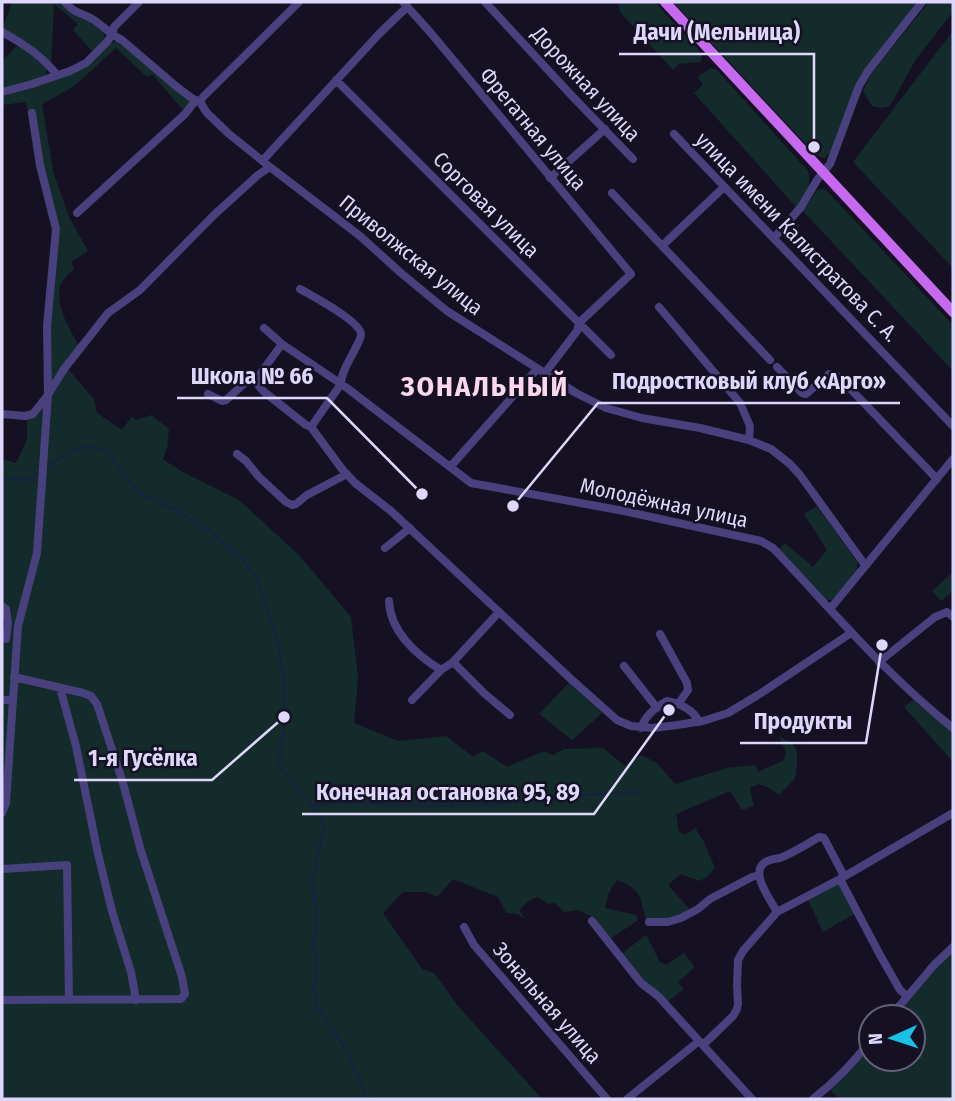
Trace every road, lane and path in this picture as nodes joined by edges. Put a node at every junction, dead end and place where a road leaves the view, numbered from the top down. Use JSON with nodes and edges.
{"nodes":[{"id":1,"x":65,"y":2,"type":"edge"},
{"id":2,"x":139,"y":2,"type":"edge"},
{"id":3,"x":299,"y":2,"type":"edge"},
{"id":4,"x":485,"y":2,"type":"edge"},
{"id":5,"x":665,"y":2,"type":"edge"},
{"id":6,"x":922,"y":2,"type":"edge"},
{"id":7,"x":405,"y":4,"type":"edge"},
{"id":8,"x":2,"y":32,"type":"edge"},
{"id":9,"x":112,"y":36,"type":"junction"},
{"id":10,"x":57,"y":75,"type":"junction"},
{"id":11,"x":336,"y":80,"type":"junction"},
{"id":12,"x":2,"y":92,"type":"edge"},
{"id":13,"x":198,"y":101,"type":"junction"},
{"id":14,"x":32,"y":113,"type":"dead end"},
{"id":15,"x":605,"y":129,"type":"junction"},
{"id":16,"x":674,"y":134,"type":"dead end"},
{"id":17,"x":633,"y":159,"type":"dead end"},
{"id":18,"x":263,"y":160,"type":"junction"},
{"id":19,"x":270,"y":167,"type":"junction"},
{"id":20,"x":825,"y":173,"type":"junction"},
{"id":21,"x":551,"y":178,"type":"junction"},
{"id":22,"x":724,"y":187,"type":"junction"},
{"id":23,"x":612,"y":193,"type":"dead end"},
{"id":24,"x":77,"y":213,"type":"dead end"},
{"id":25,"x":774,"y":239,"type":"junction"},
{"id":26,"x":663,"y":245,"type":"junction"},
{"id":27,"x":300,"y":289,"type":"dead end"},
{"id":28,"x":659,"y":307,"type":"dead end"},
{"id":29,"x":953,"y":312,"type":"edge"},
{"id":30,"x":579,"y":323,"type":"junction"},
{"id":31,"x":264,"y":328,"type":"dead end"},
{"id":32,"x":282,"y":344,"type":"junction"},
{"id":33,"x":611,"y":355,"type":"dead end"},
{"id":34,"x":770,"y":360,"type":"dead end"},
{"id":35,"x":777,"y":367,"type":"dead end"},
{"id":36,"x":541,"y":371,"type":"junction"},
{"id":37,"x":255,"y":381,"type":"junction"},
{"id":38,"x":341,"y":384,"type":"junction"},
{"id":39,"x":208,"y":394,"type":"dead end"},
{"id":40,"x":48,"y":395,"type":"junction"},
{"id":41,"x":2,"y":414,"type":"edge"},
{"id":42,"x":953,"y":426,"type":"edge"},
{"id":43,"x":311,"y":427,"type":"junction"},
{"id":44,"x":749,"y":440,"type":"junction"},
{"id":45,"x":237,"y":454,"type":"dead end"},
{"id":46,"x":953,"y":459,"type":"edge"},
{"id":47,"x":451,"y":466,"type":"junction"},
{"id":48,"x":346,"y":474,"type":"junction"},
{"id":49,"x":937,"y":479,"type":"junction"},
{"id":50,"x":410,"y":528,"type":"junction"},
{"id":51,"x":385,"y":548,"type":"dead end"},
{"id":52,"x":865,"y":565,"type":"junction"},
{"id":53,"x":389,"y":601,"type":"dead end"},
{"id":54,"x":2,"y":606,"type":"edge"},
{"id":55,"x":830,"y":609,"type":"junction"},
{"id":56,"x":499,"y":612,"type":"junction"},
{"id":57,"x":953,"y":617,"type":"edge"},
{"id":58,"x":851,"y":633,"type":"junction"},
{"id":59,"x":660,"y":634,"type":"dead end"},
{"id":60,"x":4,"y":638,"type":"edge"},
{"id":61,"x":16,"y":644,"type":"junction"},
{"id":62,"x":453,"y":662,"type":"junction"},
{"id":63,"x":879,"y":662,"type":"junction"},
{"id":64,"x":624,"y":666,"type":"dead end"},
{"id":65,"x":441,"y":670,"type":"junction"},
{"id":66,"x":14,"y":677,"type":"junction"},
{"id":67,"x":60,"y":688,"type":"junction"},
{"id":68,"x":2,"y":700,"type":"edge"},
{"id":69,"x":13,"y":700,"type":"junction"},
{"id":70,"x":412,"y":700,"type":"dead end"},
{"id":71,"x":679,"y":703,"type":"junction"},
{"id":72,"x":657,"y":708,"type":"junction"},
{"id":73,"x":510,"y":715,"type":"dead end"},
{"id":74,"x":698,"y":722,"type":"junction"},
{"id":75,"x":953,"y":727,"type":"edge"},
{"id":76,"x":641,"y":728,"type":"junction"},
{"id":77,"x":5,"y":761,"type":"edge"},
{"id":78,"x":2,"y":813,"type":"edge"},
{"id":79,"x":953,"y":813,"type":"edge"},
{"id":80,"x":2,"y":869,"type":"edge"},
{"id":81,"x":759,"y":875,"type":"junction"},
{"id":82,"x":842,"y":878,"type":"junction"},
{"id":83,"x":777,"y":912,"type":"junction"},
{"id":84,"x":592,"y":922,"type":"dead end"},
{"id":85,"x":649,"y":922,"type":"dead end"},
{"id":86,"x":464,"y":928,"type":"dead end"},
{"id":87,"x":953,"y":947,"type":"edge"},
{"id":88,"x":907,"y":996,"type":"junction"},
{"id":89,"x":2,"y":1000,"type":"edge"},
{"id":90,"x":69,"y":1000,"type":"junction"},
{"id":91,"x":136,"y":1000,"type":"junction"},
{"id":92,"x":901,"y":1003,"type":"edge"},
{"id":93,"x":701,"y":1043,"type":"junction"},
{"id":94,"x":857,"y":1058,"type":"edge"},
{"id":95,"x":607,"y":1099,"type":"edge"},
{"id":96,"x":627,"y":1099,"type":"edge"},
{"id":97,"x":752,"y":1099,"type":"edge"},
{"id":98,"x":813,"y":1099,"type":"edge"}],
"edges":[{"from":1,"to":9,"type":"street","name":"Приволжская улица"},
{"from":2,"to":9,"type":"street"},
{"from":3,"to":13,"type":"street"},
{"from":4,"to":15,"type":"street","name":"Дорожная улица"},
{"from":5,"to":20,"type":"main road"},
{"from":6,"to":20,"type":"street"},
{"from":7,"to":11,"type":"street","name":"Фрегатная улица"},
{"from":7,"to":21,"type":"street","name":"Фрегатная улица"},
{"from":8,"to":10,"type":"street"},
{"from":9,"to":10,"type":"street"},
{"from":9,"to":13,"type":"street","name":"Приволжская улица"},
{"from":10,"to":12,"type":"street"},
{"from":11,"to":18,"type":"street","name":"Фрегатная улица"},
{"from":11,"to":30,"type":"street","name":"Сорговая улица"},
{"from":13,"to":18,"type":"street","name":"Приволжская улица"},
{"from":13,"to":24,"type":"street"},
{"from":14,"to":40,"type":"street"},
{"from":15,"to":17,"type":"street","name":"Дорожная улица"},
{"from":15,"to":21,"type":"street"},
{"from":16,"to":22,"type":"street","name":"улица имени Калистратова С. А."},
{"from":18,"to":19,"type":"street","name":"Приволжская улица"},
{"from":19,"to":36,"type":"street","name":"Приволжская улица"},
{"from":19,"to":40,"type":"street"},
{"from":20,"to":25,"type":"street"},
{"from":20,"to":29,"type":"main road"},
{"from":21,"to":30,"type":"street","name":"Фрегатная улица"},
{"from":22,"to":25,"type":"street","name":"улица имени Калистратова С. А."},
{"from":22,"to":26,"type":"street"},
{"from":23,"to":26,"type":"street"},
{"from":25,"to":42,"type":"street","name":"улица имени Калистратова С. А."},
{"from":26,"to":34,"type":"street"},
{"from":27,"to":38,"type":"street"},
{"from":28,"to":44,"type":"street"},
{"from":30,"to":33,"type":"street","name":"Сорговая улица"},
{"from":30,"to":36,"type":"street"},
{"from":31,"to":32,"type":"street","name":"Молодёжная улица"},
{"from":32,"to":37,"type":"street"},
{"from":32,"to":38,"type":"street","name":"Молодёжная улица"},
{"from":35,"to":49,"type":"street"},
{"from":36,"to":44,"type":"street","name":"Приволжская улица"},
{"from":36,"to":47,"type":"street"},
{"from":37,"to":39,"type":"street"},
{"from":37,"to":43,"type":"street"},
{"from":38,"to":43,"type":"street"},
{"from":38,"to":47,"type":"street","name":"Молодёжная улица"},
{"from":40,"to":41,"type":"street"},
{"from":40,"to":61,"type":"street"},
{"from":43,"to":48,"type":"street"},
{"from":44,"to":52,"type":"street","name":"Приволжская улица"},
{"from":45,"to":48,"type":"street"},
{"from":46,"to":49,"type":"street"},
{"from":47,"to":55,"type":"street","name":"Молодёжная улица"},
{"from":48,"to":50,"type":"street"},
{"from":49,"to":52,"type":"street"},
{"from":50,"to":51,"type":"street"},
{"from":50,"to":56,"type":"street"},
{"from":52,"to":55,"type":"street"},
{"from":53,"to":65,"type":"street"},
{"from":54,"to":60,"type":"street"},
{"from":55,"to":58,"type":"street","name":"Молодёжная улица"},
{"from":56,"to":62,"type":"street"},
{"from":56,"to":76,"type":"street"},
{"from":57,"to":63,"type":"street"},
{"from":58,"to":63,"type":"street","name":"Молодёжная улица"},
{"from":58,"to":74,"type":"street"},
{"from":59,"to":71,"type":"street"},
{"from":60,"to":61,"type":"street"},
{"from":61,"to":66,"type":"street"},
{"from":62,"to":65,"type":"street"},
{"from":62,"to":73,"type":"street"},
{"from":63,"to":75,"type":"street","name":"Молодёжная улица"},
{"from":64,"to":72,"type":"street"},
{"from":65,"to":70,"type":"street"},
{"from":66,"to":67,"type":"street"},
{"from":66,"to":69,"type":"street"},
{"from":67,"to":91,"type":"street"},
{"from":67,"to":91,"type":"street"},
{"from":68,"to":69,"type":"street"},
{"from":69,"to":77,"type":"street"},
{"from":71,"to":72,"type":"street"},
{"from":71,"to":74,"type":"street"},
{"from":72,"to":76,"type":"street"},
{"from":74,"to":76,"type":"street"},
{"from":77,"to":78,"type":"street"},
{"from":79,"to":82,"type":"street"},
{"from":80,"to":90,"type":"street"},
{"from":81,"to":82,"type":"street"},
{"from":81,"to":83,"type":"street"},
{"from":81,"to":85,"type":"street"},
{"from":82,"to":83,"type":"street"},
{"from":82,"to":88,"type":"street"},
{"from":83,"to":93,"type":"street"},
{"from":84,"to":93,"type":"street"},
{"from":86,"to":95,"type":"street","name":"Зональная улица"},
{"from":87,"to":88,"type":"street"},
{"from":88,"to":92,"type":"street"},
{"from":89,"to":90,"type":"street"},
{"from":90,"to":91,"type":"street"},
{"from":93,"to":96,"type":"street"},
{"from":93,"to":97,"type":"street"},
{"from":94,"to":98,"type":"street"}]}
